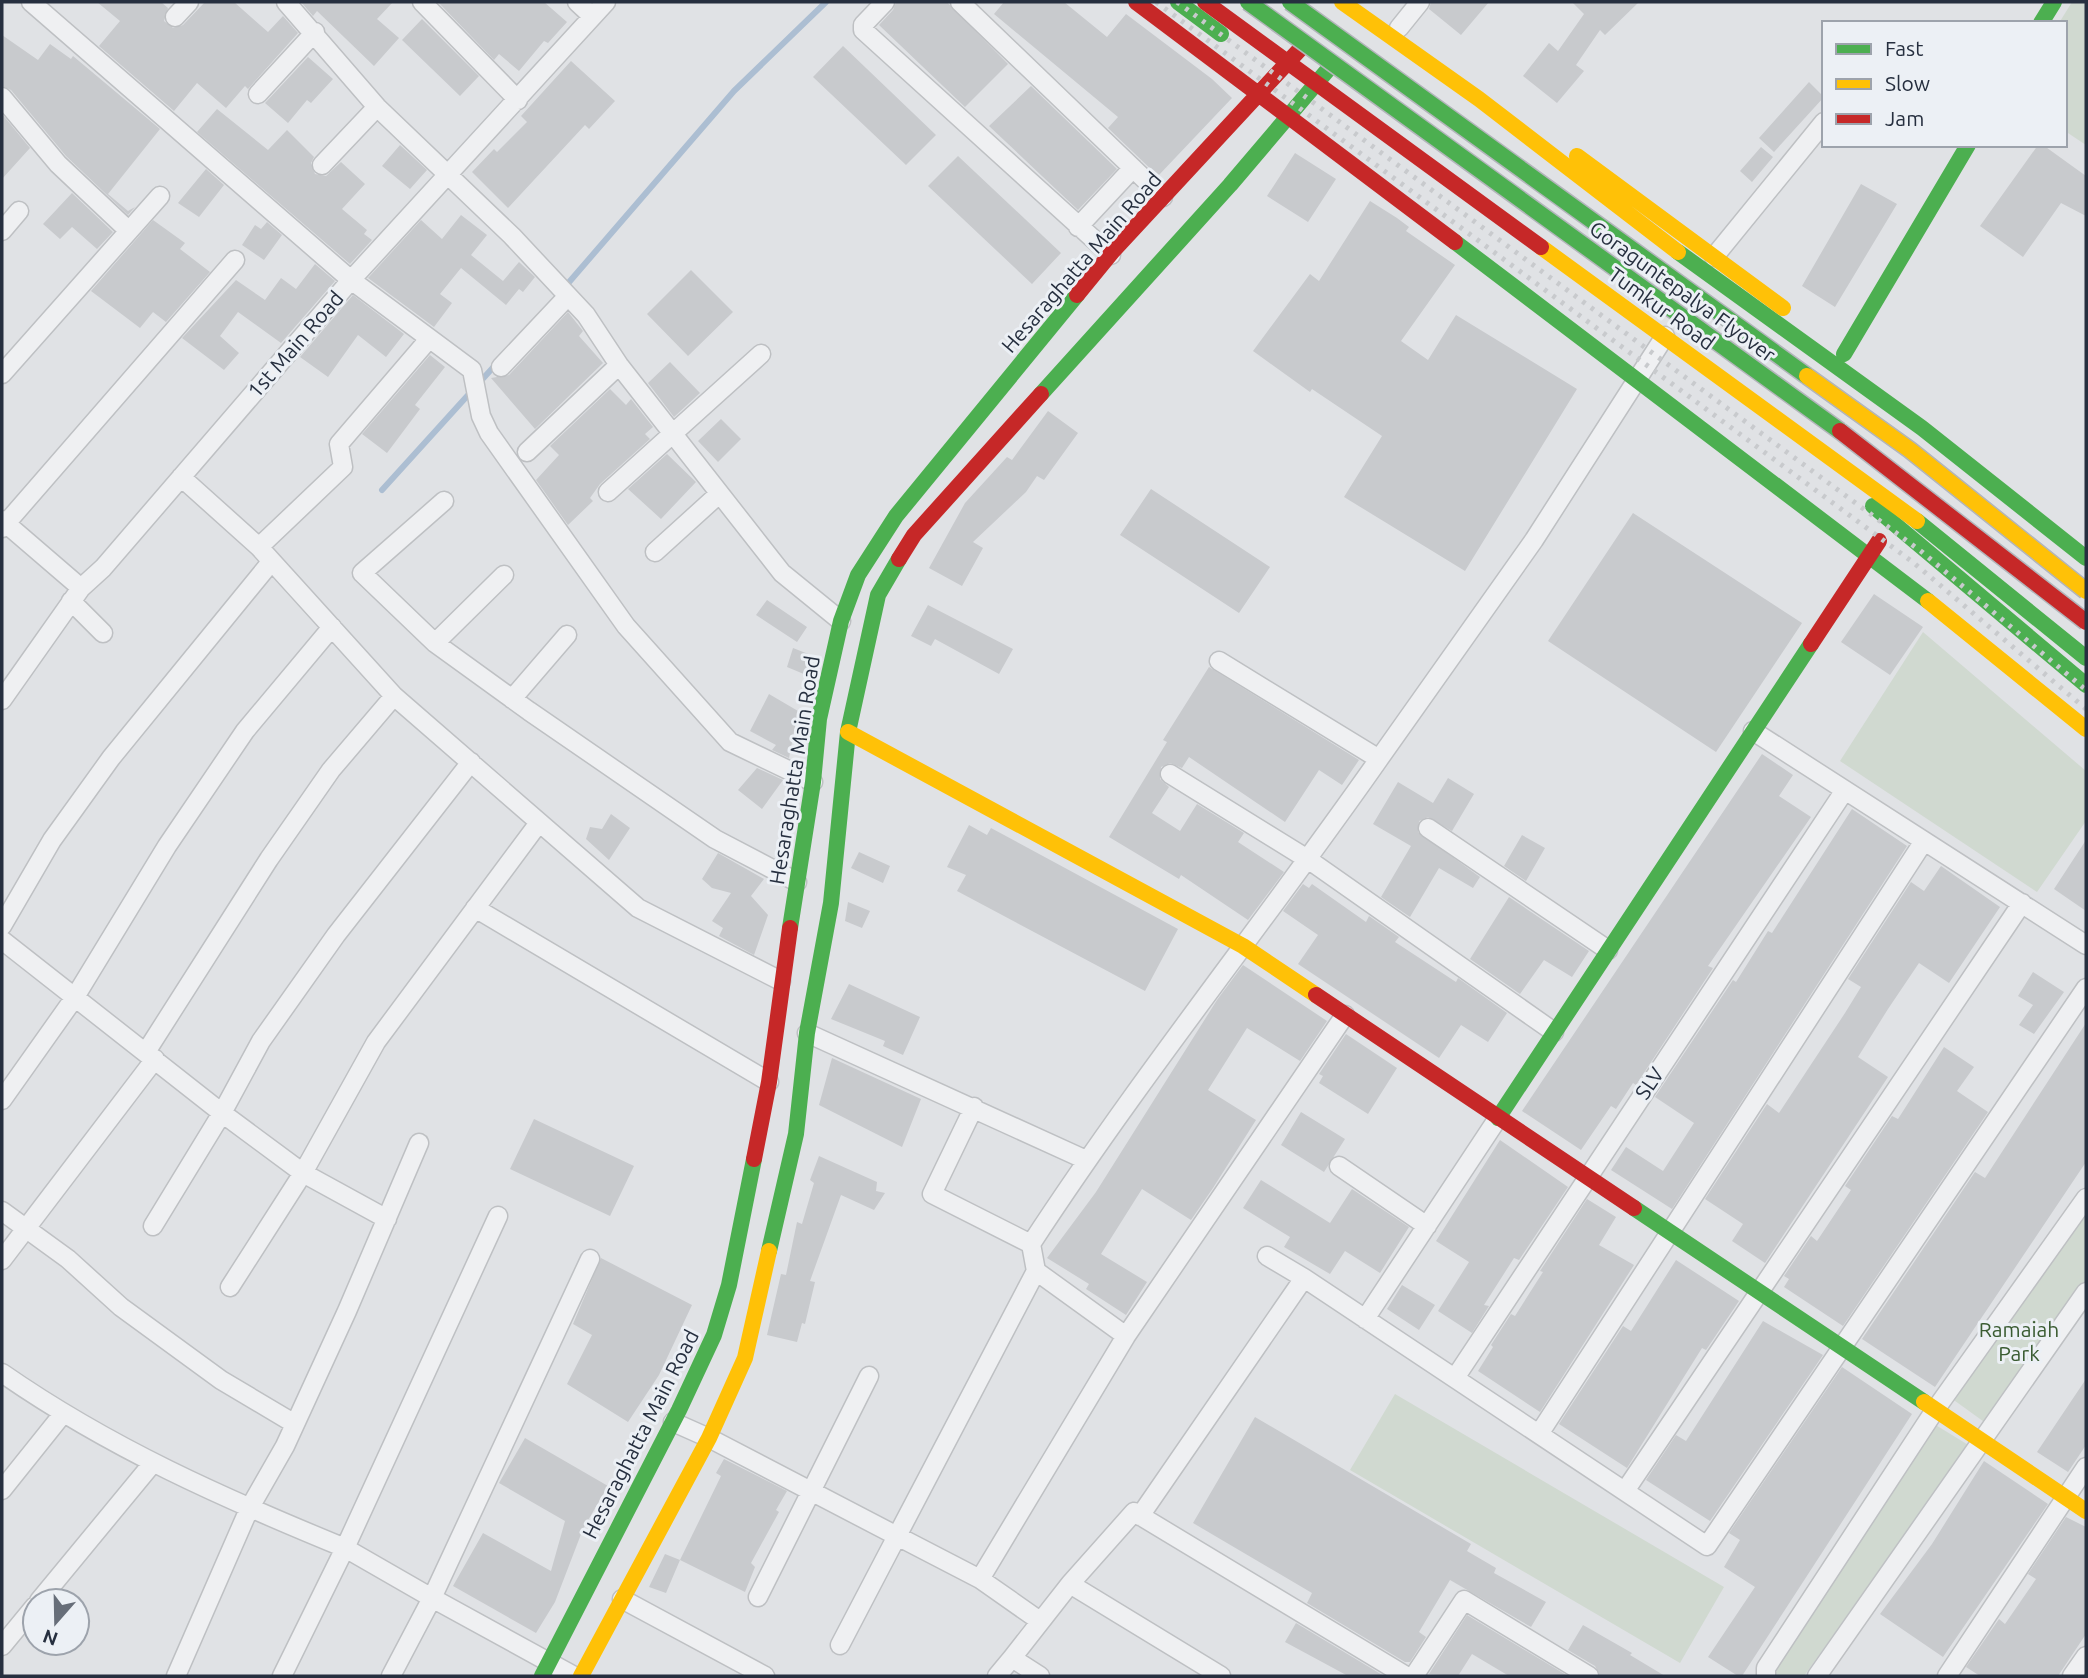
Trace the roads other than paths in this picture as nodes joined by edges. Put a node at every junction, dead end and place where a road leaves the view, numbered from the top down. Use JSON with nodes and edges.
{"nodes":[{"id":1,"x":31,"y":2,"type":"edge"},
{"id":2,"x":189,"y":2,"type":"edge"},
{"id":3,"x":286,"y":2,"type":"edge"},
{"id":4,"x":422,"y":2,"type":"edge"},
{"id":5,"x":577,"y":2,"type":"edge"},
{"id":6,"x":606,"y":2,"type":"edge"},
{"id":7,"x":885,"y":2,"type":"edge"},
{"id":8,"x":960,"y":2,"type":"edge"},
{"id":9,"x":1136,"y":2,"type":"edge"},
{"id":10,"x":1178,"y":2,"type":"edge"},
{"id":11,"x":1205,"y":2,"type":"edge"},
{"id":12,"x":1248,"y":2,"type":"edge"},
{"id":13,"x":1290,"y":2,"type":"edge"},
{"id":14,"x":1341,"y":2,"type":"edge"},
{"id":15,"x":1363,"y":2,"type":"edge"},
{"id":16,"x":1420,"y":2,"type":"edge"},
{"id":17,"x":2054,"y":2,"type":"edge"},
{"id":18,"x":592,"y":16,"type":"junction"},
{"id":19,"x":175,"y":17,"type":"dead end"},
{"id":20,"x":1375,"y":18,"type":"junction"},
{"id":21,"x":2042,"y":21,"type":"edge"},
{"id":22,"x":1399,"y":28,"type":"junction"},
{"id":23,"x":315,"y":32,"type":"junction"},
{"id":24,"x":1283,"y":69,"type":"junction"},
{"id":25,"x":1310,"y":89,"type":"junction"},
{"id":26,"x":258,"y":94,"type":"dead end"},
{"id":27,"x":1258,"y":96,"type":"junction"},
{"id":28,"x":2,"y":97,"type":"edge"},
{"id":29,"x":518,"y":100,"type":"junction"},
{"id":30,"x":377,"y":107,"type":"junction"},
{"id":31,"x":1286,"y":117,"type":"junction"},
{"id":32,"x":1822,"y":124,"type":"edge"},
{"id":33,"x":1967,"y":147,"type":"edge"},
{"id":34,"x":322,"y":165,"type":"dead end"},
{"id":35,"x":1133,"y":168,"type":"junction"},
{"id":36,"x":449,"y":173,"type":"junction"},
{"id":37,"x":160,"y":196,"type":"dead end"},
{"id":38,"x":1163,"y":197,"type":"junction"},
{"id":39,"x":19,"y":211,"type":"dead end"},
{"id":40,"x":1078,"y":227,"type":"junction"},
{"id":41,"x":2,"y":230,"type":"edge"},
{"id":42,"x":129,"y":231,"type":"junction"},
{"id":43,"x":1111,"y":254,"type":"junction"},
{"id":44,"x":1714,"y":257,"type":"junction"},
{"id":45,"x":235,"y":260,"type":"dead end"},
{"id":46,"x":351,"y":280,"type":"junction"},
{"id":47,"x":568,"y":296,"type":"junction"},
{"id":48,"x":429,"y":339,"type":"junction"},
{"id":49,"x":1661,"y":341,"type":"junction"},
{"id":50,"x":761,"y":354,"type":"dead end"},
{"id":51,"x":1844,"y":354,"type":"junction"},
{"id":52,"x":619,"y":365,"type":"junction"},
{"id":53,"x":500,"y":367,"type":"dead end"},
{"id":54,"x":2,"y":374,"type":"edge"},
{"id":55,"x":1636,"y":379,"type":"junction"},
{"id":56,"x":672,"y":435,"type":"junction"},
{"id":57,"x":527,"y":452,"type":"dead end"},
{"id":58,"x":181,"y":477,"type":"junction"},
{"id":59,"x":608,"y":492,"type":"dead end"},
{"id":60,"x":719,"y":494,"type":"junction"},
{"id":61,"x":444,"y":501,"type":"dead end"},
{"id":62,"x":1892,"y":522,"type":"junction"},
{"id":63,"x":3,"y":524,"type":"edge"},
{"id":64,"x":2086,"y":537,"type":"edge"},
{"id":65,"x":259,"y":547,"type":"junction"},
{"id":66,"x":655,"y":552,"type":"dead end"},
{"id":67,"x":1870,"y":554,"type":"junction"},
{"id":68,"x":2086,"y":558,"type":"edge"},
{"id":69,"x":271,"y":562,"type":"junction"},
{"id":70,"x":504,"y":575,"type":"dead end"},
{"id":71,"x":2086,"y":591,"type":"edge"},
{"id":72,"x":76,"y":595,"type":"junction"},
{"id":73,"x":841,"y":621,"type":"junction"},
{"id":74,"x":2086,"y":622,"type":"edge"},
{"id":75,"x":332,"y":627,"type":"junction"},
{"id":76,"x":103,"y":633,"type":"dead end"},
{"id":77,"x":568,"y":635,"type":"dead end"},
{"id":78,"x":435,"y":643,"type":"junction"},
{"id":79,"x":2086,"y":658,"type":"edge"},
{"id":80,"x":1219,"y":661,"type":"dead end"},
{"id":81,"x":2086,"y":685,"type":"edge"},
{"id":82,"x":394,"y":696,"type":"junction"},
{"id":83,"x":512,"y":699,"type":"junction"},
{"id":84,"x":2,"y":700,"type":"edge"},
{"id":85,"x":2086,"y":729,"type":"edge"},
{"id":86,"x":848,"y":732,"type":"junction"},
{"id":87,"x":1753,"y":732,"type":"junction"},
{"id":88,"x":1379,"y":759,"type":"junction"},
{"id":89,"x":471,"y":762,"type":"junction"},
{"id":90,"x":1170,"y":774,"type":"dead end"},
{"id":91,"x":813,"y":782,"type":"junction"},
{"id":92,"x":1845,"y":790,"type":"junction"},
{"id":93,"x":538,"y":824,"type":"junction"},
{"id":94,"x":1427,"y":828,"type":"dead end"},
{"id":95,"x":1924,"y":841,"type":"junction"},
{"id":96,"x":1309,"y":860,"type":"junction"},
{"id":97,"x":797,"y":882,"type":"junction"},
{"id":98,"x":2022,"y":903,"type":"junction"},
{"id":99,"x":475,"y":908,"type":"junction"},
{"id":100,"x":2,"y":938,"type":"edge"},
{"id":101,"x":2086,"y":945,"type":"edge"},
{"id":102,"x":1243,"y":946,"type":"junction"},
{"id":103,"x":1608,"y":950,"type":"junction"},
{"id":104,"x":781,"y":981,"type":"junction"},
{"id":105,"x":2086,"y":988,"type":"edge"},
{"id":106,"x":75,"y":997,"type":"junction"},
{"id":107,"x":1345,"y":1015,"type":"junction"},
{"id":108,"x":1554,"y":1032,"type":"junction"},
{"id":109,"x":807,"y":1033,"type":"junction"},
{"id":110,"x":150,"y":1055,"type":"junction"},
{"id":111,"x":769,"y":1082,"type":"junction"},
{"id":112,"x":2,"y":1100,"type":"edge"},
{"id":113,"x":974,"y":1107,"type":"junction"},
{"id":114,"x":222,"y":1113,"type":"junction"},
{"id":115,"x":1498,"y":1118,"type":"junction"},
{"id":116,"x":419,"y":1143,"type":"dead end"},
{"id":117,"x":1086,"y":1160,"type":"junction"},
{"id":118,"x":1339,"y":1166,"type":"dead end"},
{"id":119,"x":303,"y":1172,"type":"junction"},
{"id":120,"x":1586,"y":1177,"type":"junction"},
{"id":121,"x":2086,"y":1198,"type":"edge"},
{"id":122,"x":2,"y":1211,"type":"edge"},
{"id":123,"x":498,"y":1216,"type":"dead end"},
{"id":124,"x":387,"y":1219,"type":"junction"},
{"id":125,"x":153,"y":1226,"type":"dead end"},
{"id":126,"x":1427,"y":1226,"type":"junction"},
{"id":127,"x":24,"y":1230,"type":"junction"},
{"id":128,"x":1669,"y":1232,"type":"junction"},
{"id":129,"x":1031,"y":1244,"type":"junction"},
{"id":130,"x":1267,"y":1256,"type":"dead end"},
{"id":131,"x":590,"y":1259,"type":"dead end"},
{"id":132,"x":2,"y":1260,"type":"edge"},
{"id":133,"x":1036,"y":1271,"type":"junction"},
{"id":134,"x":1304,"y":1278,"type":"junction"},
{"id":135,"x":230,"y":1287,"type":"dead end"},
{"id":136,"x":1758,"y":1292,"type":"junction"},
{"id":137,"x":2086,"y":1292,"type":"edge"},
{"id":138,"x":1365,"y":1319,"type":"junction"},
{"id":139,"x":1126,"y":1336,"type":"junction"},
{"id":140,"x":1841,"y":1347,"type":"junction"},
{"id":141,"x":2,"y":1373,"type":"edge"},
{"id":142,"x":869,"y":1376,"type":"dead end"},
{"id":143,"x":1455,"y":1378,"type":"junction"},
{"id":144,"x":1935,"y":1410,"type":"junction"},
{"id":145,"x":62,"y":1415,"type":"junction"},
{"id":146,"x":673,"y":1422,"type":"junction"},
{"id":147,"x":295,"y":1424,"type":"junction"},
{"id":148,"x":1539,"y":1434,"type":"junction"},
{"id":149,"x":709,"y":1438,"type":"junction"},
{"id":150,"x":1982,"y":1441,"type":"junction"},
{"id":151,"x":152,"y":1464,"type":"junction"},
{"id":152,"x":2086,"y":1467,"type":"edge"},
{"id":153,"x":2,"y":1490,"type":"edge"},
{"id":154,"x":811,"y":1490,"type":"junction"},
{"id":155,"x":1625,"y":1492,"type":"junction"},
{"id":156,"x":2065,"y":1496,"type":"junction"},
{"id":157,"x":249,"y":1509,"type":"junction"},
{"id":158,"x":2086,"y":1511,"type":"edge"},
{"id":159,"x":1140,"y":1516,"type":"junction"},
{"id":160,"x":897,"y":1536,"type":"junction"},
{"id":161,"x":345,"y":1548,"type":"junction"},
{"id":162,"x":980,"y":1579,"type":"junction"},
{"id":163,"x":1070,"y":1584,"type":"junction"},
{"id":164,"x":51,"y":1587,"type":"edge"},
{"id":165,"x":758,"y":1597,"type":"dead end"},
{"id":166,"x":432,"y":1598,"type":"junction"},
{"id":167,"x":622,"y":1598,"type":"junction"},
{"id":168,"x":1040,"y":1621,"type":"junction"},
{"id":169,"x":21,"y":1623,"type":"edge"},
{"id":170,"x":840,"y":1645,"type":"dead end"},
{"id":171,"x":2,"y":1646,"type":"edge"},
{"id":172,"x":2086,"y":1656,"type":"edge"},
{"id":173,"x":1012,"y":1658,"type":"junction"},
{"id":174,"x":546,"y":1668,"type":"edge"},
{"id":175,"x":176,"y":1676,"type":"edge"},
{"id":176,"x":282,"y":1676,"type":"edge"},
{"id":177,"x":391,"y":1676,"type":"edge"},
{"id":178,"x":574,"y":1676,"type":"edge"},
{"id":179,"x":581,"y":1676,"type":"edge"},
{"id":180,"x":765,"y":1676,"type":"edge"},
{"id":181,"x":997,"y":1676,"type":"edge"},
{"id":182,"x":1040,"y":1676,"type":"edge"},
{"id":183,"x":1221,"y":1676,"type":"edge"},
{"id":184,"x":1406,"y":1676,"type":"edge"},
{"id":185,"x":1414,"y":1676,"type":"edge"},
{"id":186,"x":1589,"y":1676,"type":"edge"},
{"id":187,"x":1766,"y":1676,"type":"edge"},
{"id":188,"x":1817,"y":1676,"type":"edge"},
{"id":189,"x":1947,"y":1676,"type":"edge"},
{"id":190,"x":2072,"y":1676,"type":"edge"}],
"edges":[{"from":1,"to":46,"type":"street"},
{"from":2,"to":19,"type":"street"},
{"from":3,"to":23,"type":"street"},
{"from":4,"to":29,"type":"street"},
{"from":5,"to":18,"type":"street"},
{"from":6,"to":18,"type":"street","name":"1st Main Road"},
{"from":7,"to":40,"type":"street"},
{"from":8,"to":35,"type":"street"},
{"from":9,"to":27,"type":"main road"},
{"from":10,"to":24,"type":"main road"},
{"from":11,"to":24,"type":"main road","name":"Tumkur Road"},
{"from":12,"to":74,"type":"main road","name":"Goraguntepalya Flyover","bridge":true},
{"from":13,"to":71,"type":"main road","name":"Goraguntepalya Flyover","bridge":true},
{"from":14,"to":20,"type":"main road"},
{"from":14,"to":24,"type":"main road","name":"Hesaraghatta Main Road"},
{"from":15,"to":20,"type":"main road"},
{"from":16,"to":22,"type":"street"},
{"from":17,"to":21,"type":"main road"},
{"from":18,"to":29,"type":"street","name":"1st Main Road"},
{"from":20,"to":22,"type":"main road"},
{"from":20,"to":25,"type":"main road"},
{"from":20,"to":68,"type":"main road"},
{"from":22,"to":44,"type":"main road"},
{"from":23,"to":26,"type":"street"},
{"from":23,"to":30,"type":"street"},
{"from":24,"to":25,"type":"main road","name":"Tumkur Road"},
{"from":24,"to":27,"type":"main road","name":"Hesaraghatta Main Road"},
{"from":25,"to":31,"type":"main road"},
{"from":25,"to":49,"type":"main road","name":"Tumkur Road"},
{"from":27,"to":31,"type":"main road"},
{"from":27,"to":38,"type":"main road","name":"Hesaraghatta Main Road"},
{"from":28,"to":42,"type":"street"},
{"from":29,"to":36,"type":"street","name":"1st Main Road"},
{"from":30,"to":34,"type":"street"},
{"from":30,"to":36,"type":"street"},
{"from":31,"to":55,"type":"main road"},
{"from":31,"to":86,"type":"main road"},
{"from":32,"to":44,"type":"street"},
{"from":33,"to":51,"type":"main road"},
{"from":35,"to":38,"type":"street"},
{"from":35,"to":40,"type":"street"},
{"from":36,"to":46,"type":"street","name":"1st Main Road"},
{"from":36,"to":47,"type":"street"},
{"from":37,"to":42,"type":"street"},
{"from":38,"to":43,"type":"main road","name":"Hesaraghatta Main Road"},
{"from":39,"to":41,"type":"street"},
{"from":40,"to":43,"type":"street"},
{"from":42,"to":54,"type":"street"},
{"from":43,"to":73,"type":"main road","name":"Hesaraghatta Main Road"},
{"from":44,"to":51,"type":"main road"},
{"from":45,"to":63,"type":"street"},
{"from":46,"to":48,"type":"street"},
{"from":46,"to":58,"type":"street","name":"1st Main Road"},
{"from":47,"to":52,"type":"street"},
{"from":47,"to":53,"type":"street"},
{"from":48,"to":65,"type":"street"},
{"from":48,"to":91,"type":"street"},
{"from":49,"to":55,"type":"street"},
{"from":49,"to":62,"type":"main road"},
{"from":49,"to":79,"type":"main road","name":"Tumkur Road"},
{"from":50,"to":56,"type":"street"},
{"from":51,"to":64,"type":"main road"},
{"from":52,"to":56,"type":"street"},
{"from":52,"to":57,"type":"street"},
{"from":55,"to":67,"type":"main road"},
{"from":55,"to":88,"type":"street"},
{"from":56,"to":59,"type":"street"},
{"from":56,"to":60,"type":"street"},
{"from":58,"to":65,"type":"street"},
{"from":58,"to":72,"type":"street","name":"1st Main Road"},
{"from":60,"to":66,"type":"street"},
{"from":60,"to":73,"type":"street"},
{"from":61,"to":78,"type":"street"},
{"from":62,"to":67,"type":"main road"},
{"from":62,"to":81,"type":"main road"},
{"from":63,"to":72,"type":"street"},
{"from":65,"to":69,"type":"street"},
{"from":67,"to":85,"type":"main road"},
{"from":67,"to":87,"type":"main road"},
{"from":69,"to":75,"type":"street"},
{"from":69,"to":100,"type":"street"},
{"from":70,"to":78,"type":"street"},
{"from":72,"to":76,"type":"street"},
{"from":72,"to":84,"type":"street","name":"1st Main Road"},
{"from":73,"to":91,"type":"main road","name":"Hesaraghatta Main Road"},
{"from":75,"to":82,"type":"street"},
{"from":75,"to":106,"type":"street"},
{"from":77,"to":83,"type":"street"},
{"from":78,"to":83,"type":"street"},
{"from":80,"to":88,"type":"street"},
{"from":82,"to":89,"type":"street"},
{"from":82,"to":110,"type":"street"},
{"from":83,"to":97,"type":"street"},
{"from":86,"to":102,"type":"main road"},
{"from":86,"to":109,"type":"main road"},
{"from":87,"to":92,"type":"street"},
{"from":87,"to":103,"type":"main road"},
{"from":88,"to":96,"type":"street"},
{"from":89,"to":93,"type":"street"},
{"from":89,"to":114,"type":"street"},
{"from":90,"to":96,"type":"street"},
{"from":91,"to":97,"type":"main road","name":"Hesaraghatta Main Road"},
{"from":92,"to":95,"type":"street"},
{"from":92,"to":120,"type":"street","name":"SLV"},
{"from":93,"to":99,"type":"street"},
{"from":93,"to":104,"type":"street"},
{"from":94,"to":103,"type":"street"},
{"from":95,"to":98,"type":"street"},
{"from":95,"to":128,"type":"street"},
{"from":96,"to":102,"type":"street"},
{"from":96,"to":108,"type":"street"},
{"from":97,"to":104,"type":"main road","name":"Hesaraghatta Main Road"},
{"from":98,"to":101,"type":"street"},
{"from":98,"to":136,"type":"street"},
{"from":99,"to":111,"type":"street"},
{"from":99,"to":119,"type":"street"},
{"from":100,"to":106,"type":"street"},
{"from":102,"to":107,"type":"main road"},
{"from":102,"to":117,"type":"street"},
{"from":103,"to":108,"type":"main road"},
{"from":104,"to":111,"type":"main road","name":"Hesaraghatta Main Road"},
{"from":105,"to":140,"type":"street"},
{"from":106,"to":110,"type":"street"},
{"from":106,"to":112,"type":"street"},
{"from":107,"to":115,"type":"main road"},
{"from":107,"to":139,"type":"street"},
{"from":108,"to":115,"type":"main road"},
{"from":109,"to":113,"type":"street"},
{"from":109,"to":149,"type":"main road"},
{"from":110,"to":114,"type":"street"},
{"from":110,"to":127,"type":"street"},
{"from":111,"to":146,"type":"main road","name":"Hesaraghatta Main Road"},
{"from":113,"to":117,"type":"street"},
{"from":113,"to":129,"type":"street"},
{"from":114,"to":119,"type":"street"},
{"from":114,"to":125,"type":"street"},
{"from":115,"to":120,"type":"main road"},
{"from":115,"to":126,"type":"street"},
{"from":116,"to":124,"type":"street"},
{"from":117,"to":129,"type":"street"},
{"from":118,"to":126,"type":"street"},
{"from":119,"to":124,"type":"street"},
{"from":119,"to":135,"type":"street"},
{"from":120,"to":128,"type":"main road"},
{"from":120,"to":143,"type":"street","name":"SLV"},
{"from":121,"to":144,"type":"street"},
{"from":122,"to":127,"type":"street"},
{"from":123,"to":161,"type":"street"},
{"from":124,"to":147,"type":"street"},
{"from":126,"to":138,"type":"street"},
{"from":127,"to":132,"type":"street"},
{"from":127,"to":147,"type":"street"},
{"from":128,"to":136,"type":"main road"},
{"from":128,"to":148,"type":"street"},
{"from":129,"to":133,"type":"street"},
{"from":130,"to":134,"type":"street"},
{"from":131,"to":166,"type":"street"},
{"from":133,"to":139,"type":"street"},
{"from":133,"to":160,"type":"street"},
{"from":134,"to":138,"type":"street"},
{"from":134,"to":159,"type":"street"},
{"from":136,"to":140,"type":"main road"},
{"from":136,"to":155,"type":"street"},
{"from":137,"to":150,"type":"street"},
{"from":138,"to":143,"type":"street"},
{"from":139,"to":162,"type":"street"},
{"from":140,"to":144,"type":"main road"},
{"from":140,"to":155,"type":"street"},
{"from":141,"to":145,"type":"street"},
{"from":142,"to":154,"type":"street"},
{"from":143,"to":148,"type":"street"},
{"from":144,"to":150,"type":"main road"},
{"from":144,"to":187,"type":"street"},
{"from":145,"to":151,"type":"street"},
{"from":145,"to":153,"type":"street"},
{"from":146,"to":149,"type":"street"},
{"from":146,"to":174,"type":"main road","name":"Hesaraghatta Main Road"},
{"from":147,"to":157,"type":"street"},
{"from":148,"to":155,"type":"street"},
{"from":149,"to":154,"type":"street"},
{"from":149,"to":167,"type":"main road"},
{"from":150,"to":156,"type":"main road"},
{"from":150,"to":188,"type":"street"},
{"from":151,"to":157,"type":"street"},
{"from":151,"to":164,"type":"street"},
{"from":152,"to":156,"type":"street"},
{"from":154,"to":160,"type":"street"},
{"from":154,"to":165,"type":"street"},
{"from":156,"to":158,"type":"main road"},
{"from":156,"to":189,"type":"street"},
{"from":157,"to":161,"type":"street"},
{"from":157,"to":175,"type":"street"},
{"from":159,"to":163,"type":"street"},
{"from":159,"to":184,"type":"street"},
{"from":160,"to":162,"type":"street"},
{"from":160,"to":170,"type":"street"},
{"from":161,"to":166,"type":"street"},
{"from":161,"to":176,"type":"street"},
{"from":162,"to":168,"type":"street"},
{"from":163,"to":168,"type":"street"},
{"from":163,"to":183,"type":"street"},
{"from":166,"to":174,"type":"street"},
{"from":166,"to":177,"type":"street"},
{"from":167,"to":179,"type":"main road"},
{"from":167,"to":180,"type":"street"},
{"from":168,"to":173,"type":"street"},
{"from":169,"to":171,"type":"street"},
{"from":172,"to":190,"type":"street"},
{"from":173,"to":181,"type":"street"},
{"from":173,"to":182,"type":"street"},
{"from":174,"to":178,"type":"street"},
{"from":185,"to":186,"type":"street"}]}
